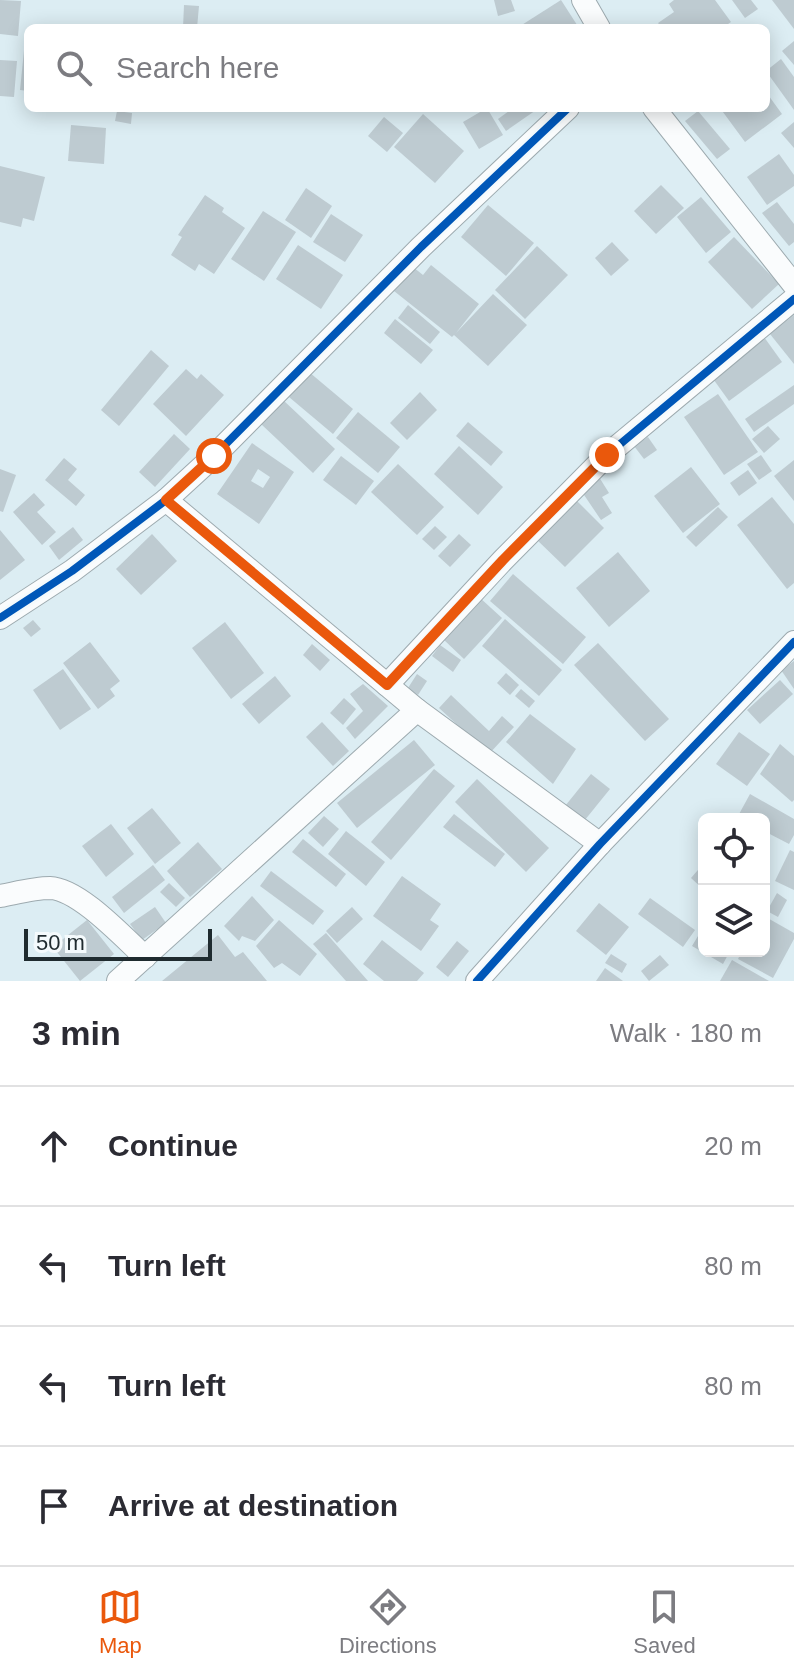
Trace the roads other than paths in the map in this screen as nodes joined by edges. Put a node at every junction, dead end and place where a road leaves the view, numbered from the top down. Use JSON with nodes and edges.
{"nodes":[{"id":1,"x":583,"y":0,"type":"edge"},
{"id":2,"x":597,"y":24,"type":"edge"},
{"id":3,"x":564,"y":112,"type":"edge"},
{"id":4,"x":657,"y":112,"type":"edge"},
{"id":5,"x":794,"y":285,"type":"edge"},
{"id":6,"x":794,"y":299,"type":"edge"},
{"id":7,"x":166,"y":500,"type":"junction"},
{"id":8,"x":0,"y":618,"type":"edge"},
{"id":9,"x":794,"y":642,"type":"edge"},
{"id":10,"x":387,"y":685,"type":"junction"},
{"id":11,"x":417,"y":710,"type":"junction"},
{"id":12,"x":600,"y":844,"type":"junction"},
{"id":13,"x":0,"y":896,"type":"edge"},
{"id":14,"x":145,"y":957,"type":"junction"},
{"id":15,"x":118,"y":981,"type":"edge"},
{"id":16,"x":477,"y":981,"type":"edge"}],
"edges":[{"from":1,"to":2,"type":"street"},
{"from":3,"to":7,"type":"street"},
{"from":4,"to":5,"type":"street"},
{"from":6,"to":10,"type":"street"},
{"from":7,"to":8,"type":"street"},
{"from":7,"to":10,"type":"street"},
{"from":9,"to":12,"type":"street"},
{"from":10,"to":11,"type":"street"},
{"from":11,"to":12,"type":"street"},
{"from":11,"to":14,"type":"street"},
{"from":12,"to":16,"type":"street"},
{"from":13,"to":14,"type":"street"},
{"from":14,"to":15,"type":"street"}]}
